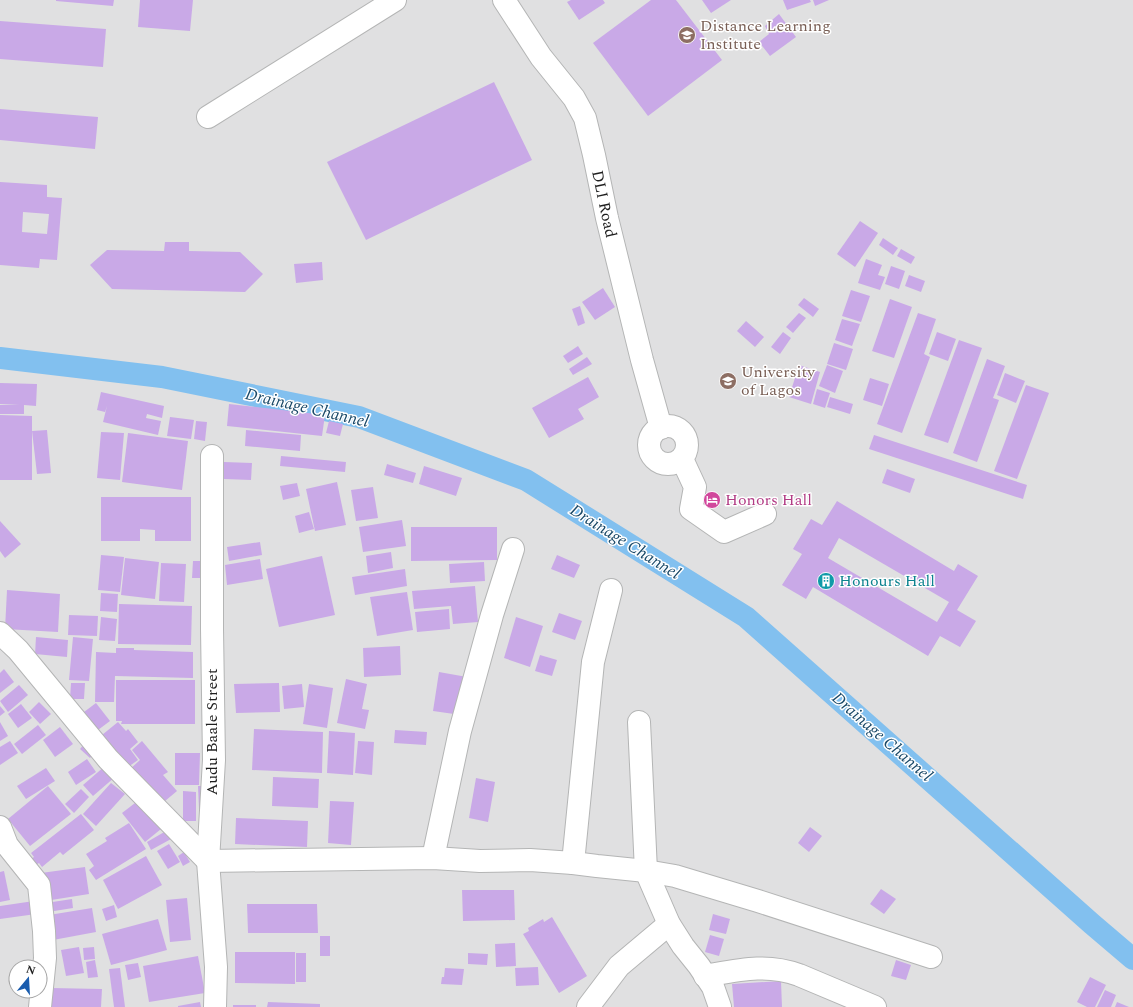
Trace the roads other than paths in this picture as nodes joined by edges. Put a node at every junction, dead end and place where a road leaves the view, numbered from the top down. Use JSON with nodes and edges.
{"nodes":[{"id":1,"x":395,"y":0,"type":"edge"},
{"id":2,"x":504,"y":0,"type":"edge"},
{"id":3,"x":208,"y":116,"type":"dead end"},
{"id":4,"x":661,"y":428,"type":"junction"},
{"id":5,"x":212,"y":456,"type":"dead end"},
{"id":6,"x":682,"y":459,"type":"junction"},
{"id":7,"x":765,"y":514,"type":"dead end"},
{"id":8,"x":513,"y":550,"type":"dead end"},
{"id":9,"x":611,"y":590,"type":"dead end"},
{"id":10,"x":0,"y":633,"type":"edge"},
{"id":11,"x":639,"y":722,"type":"dead end"},
{"id":12,"x":0,"y":827,"type":"edge"},
{"id":13,"x":433,"y":858,"type":"junction"},
{"id":14,"x":208,"y":861,"type":"junction"},
{"id":15,"x":573,"y":863,"type":"junction"},
{"id":16,"x":646,"y":871,"type":"junction"},
{"id":17,"x":669,"y":924,"type":"junction"},
{"id":18,"x":931,"y":957,"type":"dead end"},
{"id":19,"x":706,"y":976,"type":"junction"},
{"id":20,"x":40,"y":1007,"type":"edge"},
{"id":21,"x":215,"y":1007,"type":"edge"},
{"id":22,"x":588,"y":1007,"type":"edge"},
{"id":23,"x":720,"y":1007,"type":"edge"},
{"id":24,"x":875,"y":1007,"type":"edge"}],
"edges":[{"from":1,"to":3,"type":"street"},
{"from":2,"to":4,"type":"street","name":"DLI Road"},
{"from":4,"to":6,"type":"street"},
{"from":4,"to":6,"type":"street"},
{"from":5,"to":14,"type":"street","name":"Audu Baale Street"},
{"from":6,"to":7,"type":"street"},
{"from":8,"to":13,"type":"street"},
{"from":9,"to":15,"type":"street"},
{"from":10,"to":14,"type":"street"},
{"from":11,"to":16,"type":"street"},
{"from":12,"to":20,"type":"street"},
{"from":13,"to":14,"type":"street"},
{"from":13,"to":15,"type":"street"},
{"from":14,"to":21,"type":"street","name":"Audu Baale Street"},
{"from":15,"to":16,"type":"street"},
{"from":16,"to":17,"type":"street"},
{"from":16,"to":18,"type":"street"},
{"from":17,"to":19,"type":"street"},
{"from":17,"to":22,"type":"street"},
{"from":19,"to":23,"type":"street"},
{"from":19,"to":24,"type":"street"}]}
